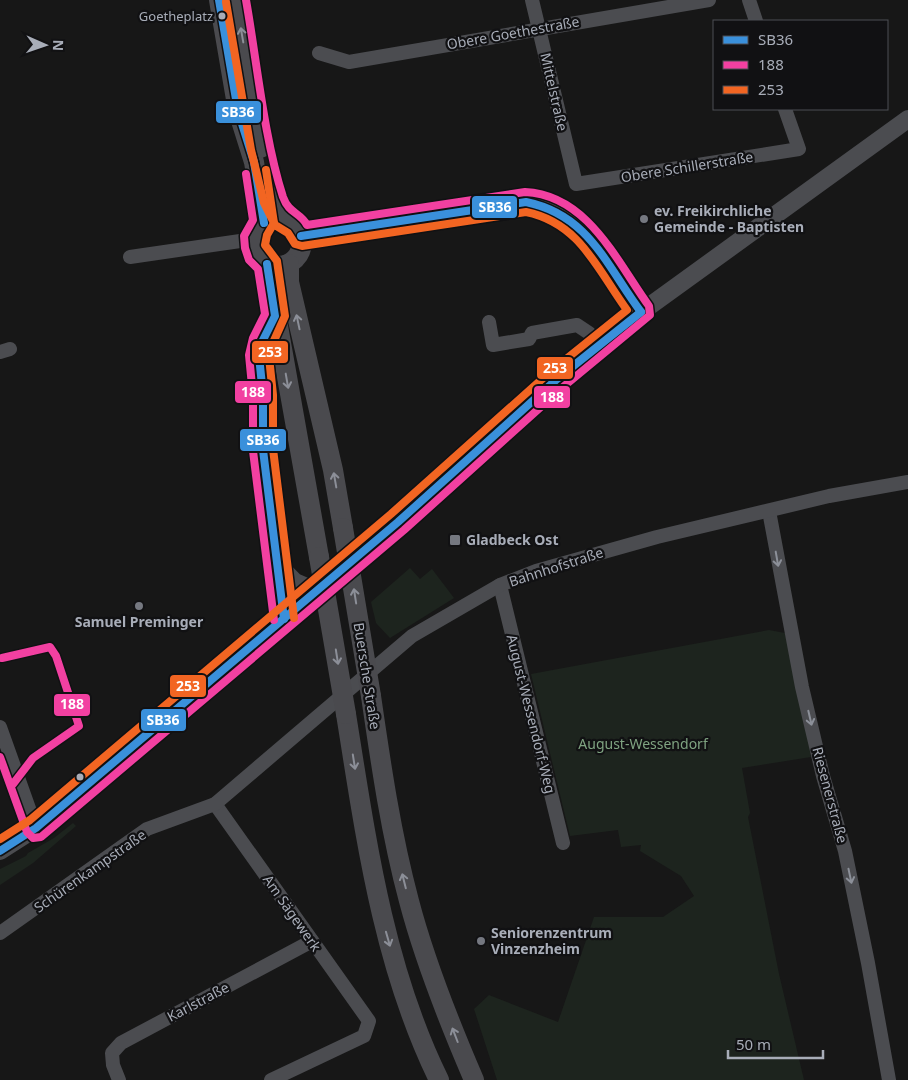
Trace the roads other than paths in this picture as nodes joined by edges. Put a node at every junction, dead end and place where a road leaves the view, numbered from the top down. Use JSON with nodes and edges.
{"nodes":[{"id":1,"x":218,"y":0,"type":"edge"},
{"id":2,"x":236,"y":0,"type":"edge"},
{"id":3,"x":532,"y":0,"type":"edge"},
{"id":4,"x":709,"y":0,"type":"edge"},
{"id":5,"x":749,"y":0,"type":"edge"},
{"id":6,"x":756,"y":20,"type":"edge"},
{"id":7,"x":539,"y":28,"type":"junction"},
{"id":8,"x":319,"y":53,"type":"dead end"},
{"id":9,"x":785,"y":110,"type":"edge"},
{"id":10,"x":908,"y":119,"type":"edge"},
{"id":11,"x":576,"y":184,"type":"joint"},
{"id":12,"x":283,"y":219,"type":"junction"},
{"id":13,"x":259,"y":231,"type":"junction"},
{"id":14,"x":301,"y":236,"type":"junction"},
{"id":15,"x":130,"y":257,"type":"dead end"},
{"id":16,"x":267,"y":264,"type":"junction"},
{"id":17,"x":289,"y":264,"type":"junction"},
{"id":18,"x":641,"y":312,"type":"junction"},
{"id":19,"x":275,"y":316,"type":"junction"},
{"id":20,"x":489,"y":322,"type":"dead end"},
{"id":21,"x":598,"y":345,"type":"junction"},
{"id":22,"x":908,"y":482,"type":"edge"},
{"id":23,"x":769,"y":511,"type":"junction"},
{"id":24,"x":278,"y":565,"type":"junction"},
{"id":25,"x":500,"y":585,"type":"junction"},
{"id":26,"x":316,"y":590,"type":"junction"},
{"id":27,"x":284,"y":619,"type":"junction"},
{"id":28,"x":0,"y":727,"type":"edge"},
{"id":29,"x":236,"y":787,"type":"joint"},
{"id":30,"x":215,"y":804,"type":"junction"},
{"id":31,"x":36,"y":828,"type":"junction"},
{"id":32,"x":563,"y":843,"type":"dead end"},
{"id":33,"x":0,"y":851,"type":"edge"},
{"id":34,"x":0,"y":933,"type":"edge"},
{"id":35,"x":312,"y":941,"type":"junction"},
{"id":36,"x":119,"y":1080,"type":"edge"},
{"id":37,"x":271,"y":1080,"type":"edge"},
{"id":38,"x":439,"y":1080,"type":"edge"},
{"id":39,"x":474,"y":1080,"type":"edge"},
{"id":40,"x":889,"y":1080,"type":"edge"}],
"edges":[{"from":1,"to":13,"type":"main road"},
{"from":12,"to":2,"type":"main road","one_way":true},
{"from":3,"to":7,"type":"street","name":"Mittelstraße"},
{"from":4,"to":7,"type":"street","name":"Obere Goethestraße"},
{"from":5,"to":6,"type":"street"},
{"from":7,"to":8,"type":"street","name":"Obere Goethestraße"},
{"from":7,"to":11,"type":"street","name":"Mittelstraße"},
{"from":9,"to":11,"type":"street","name":"Obere Schillerstraße"},
{"from":10,"to":18,"type":"street"},
{"from":12,"to":13,"type":"main road"},
{"from":12,"to":14,"type":"main road"},
{"from":13,"to":15,"type":"street"},
{"from":13,"to":16,"type":"main road"},
{"from":14,"to":17,"type":"main road"},
{"from":14,"to":18,"type":"street"},
{"from":16,"to":17,"type":"main road"},
{"from":16,"to":19,"type":"main road","name":"Buersche Straße"},
{"from":39,"to":17,"type":"main road","name":"Buersche Straße","one_way":true,"bridge":true},
{"from":18,"to":21,"type":"street"},
{"from":19,"to":24,"type":"street"},
{"from":19,"to":38,"type":"main road","name":"Buersche Straße","one_way":true,"bridge":true},
{"from":20,"to":21,"type":"street"},
{"from":21,"to":26,"type":"street"},
{"from":22,"to":23,"type":"street","name":"Bahnhofstraße"},
{"from":23,"to":25,"type":"street","name":"Bahnhofstraße"},
{"from":23,"to":40,"type":"street","name":"Riesenerstraße","one_way":true},
{"from":24,"to":26,"type":"street"},
{"from":24,"to":27,"type":"street"},
{"from":25,"to":29,"type":"street","name":"Bahnhofstraße"},
{"from":25,"to":32,"type":"street","name":"August-Wessendorf-Weg"},
{"from":26,"to":27,"type":"street"},
{"from":27,"to":31,"type":"street"},
{"from":28,"to":31,"type":"street"},
{"from":29,"to":30,"type":"street","name":"Schürenkampstraße"},
{"from":30,"to":34,"type":"street","name":"Schürenkampstraße"},
{"from":30,"to":35,"type":"street","name":"Am Sägewerk"},
{"from":31,"to":33,"type":"street"},
{"from":35,"to":36,"type":"street","name":"Karlstraße"},
{"from":35,"to":37,"type":"street","name":"Am Sägewerk"}]}
